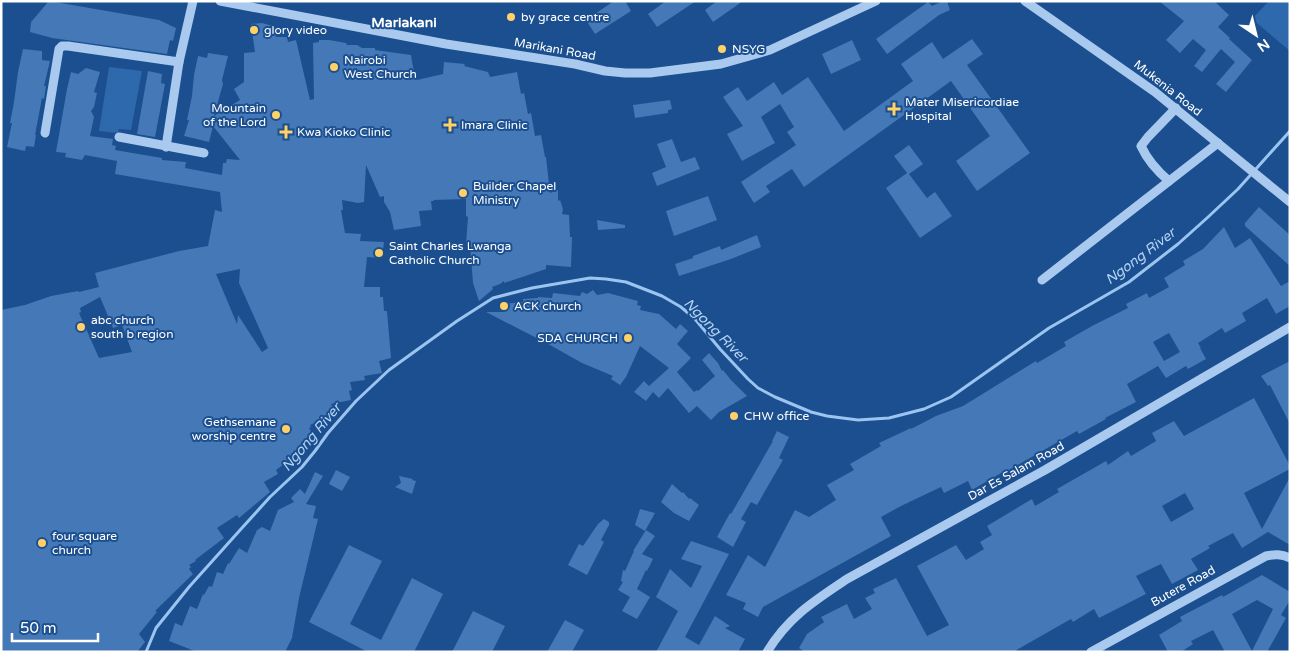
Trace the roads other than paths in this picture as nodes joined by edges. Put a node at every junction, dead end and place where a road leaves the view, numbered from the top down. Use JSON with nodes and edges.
{"nodes":[{"id":1,"x":193,"y":1,"type":"edge"},
{"id":2,"x":220,"y":1,"type":"edge"},
{"id":3,"x":876,"y":1,"type":"edge"},
{"id":4,"x":1025,"y":1,"type":"edge"},
{"id":5,"x":179,"y":62,"type":"junction"},
{"id":6,"x":1176,"y":108,"type":"junction"},
{"id":7,"x":45,"y":134,"type":"dead end"},
{"id":8,"x":119,"y":137,"type":"dead end"},
{"id":9,"x":1218,"y":143,"type":"junction"},
{"id":10,"x":166,"y":147,"type":"junction"},
{"id":11,"x":204,"y":153,"type":"dead end"},
{"id":12,"x":1169,"y":182,"type":"junction"},
{"id":13,"x":1290,"y":202,"type":"edge"},
{"id":14,"x":1042,"y":280,"type":"dead end"},
{"id":15,"x":1290,"y":327,"type":"edge"},
{"id":16,"x":1290,"y":558,"type":"edge"},
{"id":17,"x":767,"y":652,"type":"edge"},
{"id":18,"x":1091,"y":652,"type":"edge"}],
"edges":[{"from":1,"to":5,"type":"street"},
{"from":2,"to":3,"type":"street","name":"Marikani Road"},
{"from":4,"to":6,"type":"street","name":"Mukenia Road"},
{"from":5,"to":7,"type":"street"},
{"from":5,"to":10,"type":"street"},
{"from":6,"to":9,"type":"street","name":"Mukenia Road"},
{"from":6,"to":12,"type":"street"},
{"from":8,"to":10,"type":"street"},
{"from":9,"to":12,"type":"street"},
{"from":9,"to":13,"type":"street","name":"Mukenia Road"},
{"from":10,"to":11,"type":"street"},
{"from":12,"to":14,"type":"street"},
{"from":15,"to":17,"type":"street","name":"Dar Es Salam Road"},
{"from":16,"to":18,"type":"street","name":"Butere Road"}]}
